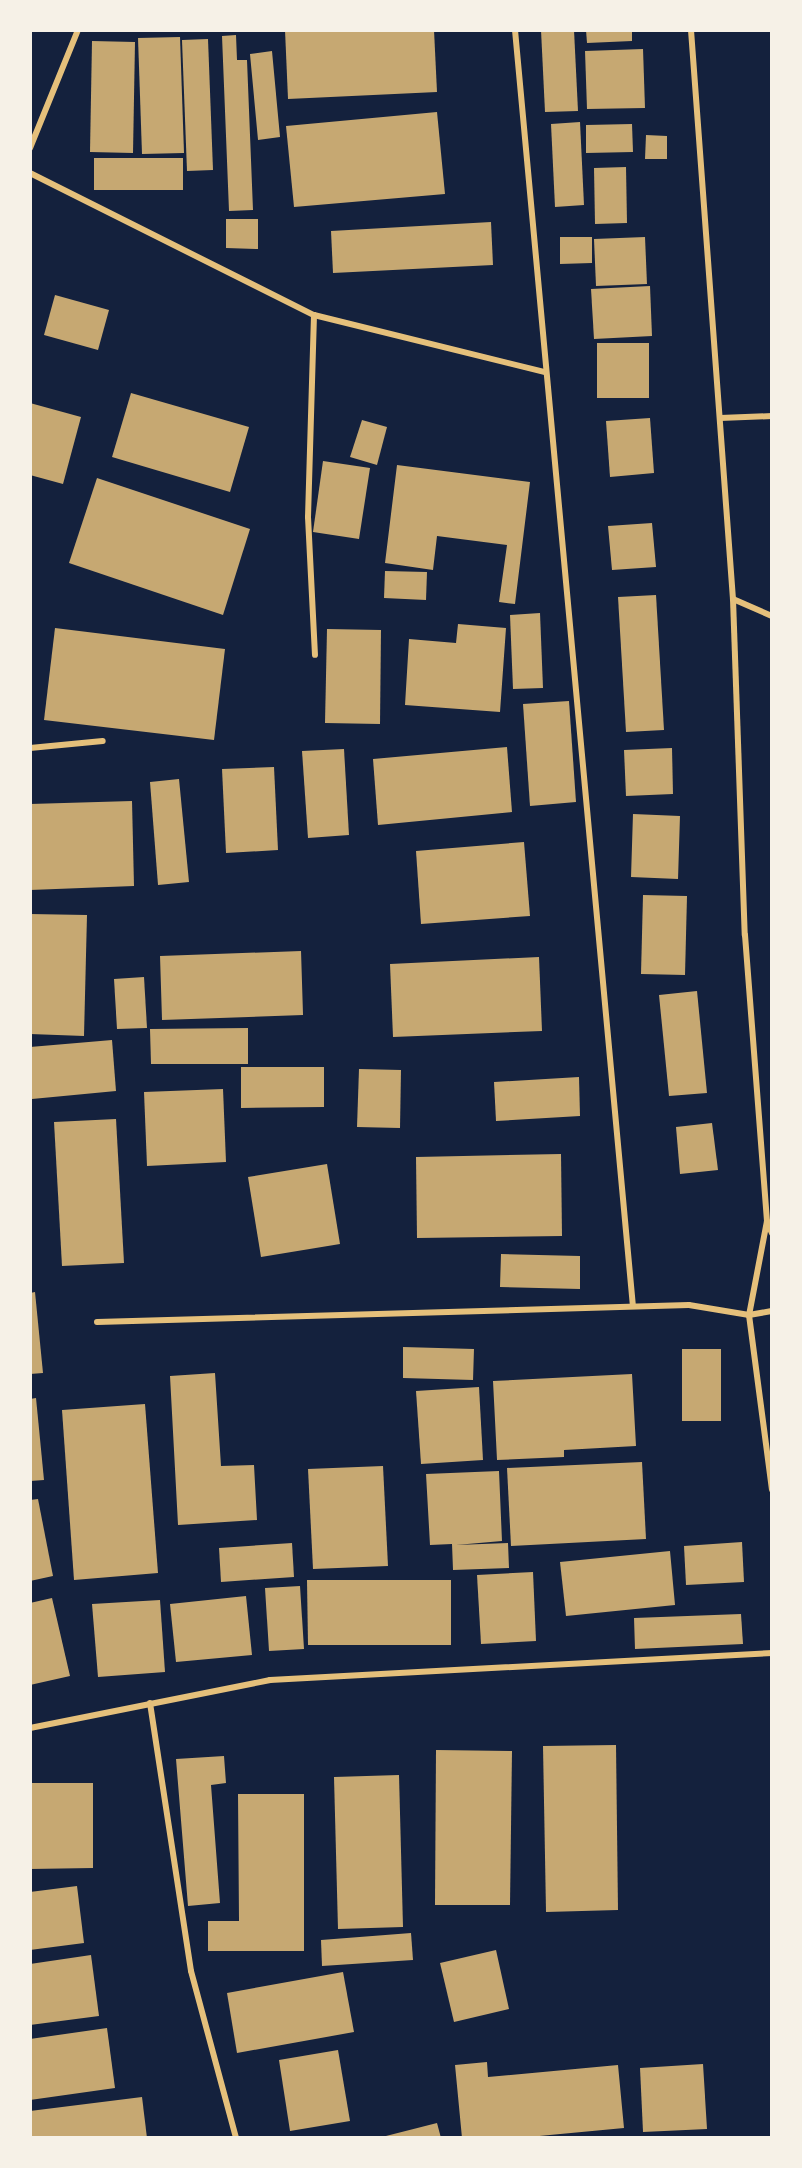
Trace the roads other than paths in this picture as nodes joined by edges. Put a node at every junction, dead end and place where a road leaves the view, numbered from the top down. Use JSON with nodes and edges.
{"nodes":[{"id":1,"x":78,"y":30,"type":"edge"},
{"id":2,"x":515,"y":30,"type":"edge"},
{"id":3,"x":691,"y":30,"type":"edge"},
{"id":4,"x":30,"y":148,"type":"edge"},
{"id":5,"x":30,"y":172,"type":"edge"},
{"id":6,"x":314,"y":315,"type":"junction"},
{"id":7,"x":545,"y":372,"type":"junction"},
{"id":8,"x":772,"y":416,"type":"edge"},
{"id":9,"x":720,"y":418,"type":"junction"},
{"id":10,"x":733,"y":599,"type":"junction"},
{"id":11,"x":772,"y":616,"type":"edge"},
{"id":12,"x":315,"y":655,"type":"dead end"},
{"id":13,"x":103,"y":741,"type":"dead end"},
{"id":14,"x":30,"y":748,"type":"edge"},
{"id":15,"x":769,"y":1221,"type":"edge"},
{"id":16,"x":772,"y":1233,"type":"edge"},
{"id":17,"x":633,"y":1306,"type":"junction"},
{"id":18,"x":772,"y":1311,"type":"edge"},
{"id":19,"x":749,"y":1315,"type":"junction"},
{"id":20,"x":97,"y":1322,"type":"dead end"},
{"id":21,"x":772,"y":1489,"type":"edge"},
{"id":22,"x":772,"y":1653,"type":"edge"},
{"id":23,"x":150,"y":1703,"type":"junction"},
{"id":24,"x":30,"y":1728,"type":"edge"},
{"id":25,"x":236,"y":2138,"type":"edge"}],
"edges":[{"from":1,"to":4,"type":"street"},
{"from":2,"to":7,"type":"street"},
{"from":3,"to":9,"type":"street"},
{"from":5,"to":6,"type":"street"},
{"from":6,"to":7,"type":"street"},
{"from":6,"to":12,"type":"street"},
{"from":7,"to":17,"type":"street"},
{"from":8,"to":9,"type":"street"},
{"from":9,"to":10,"type":"street"},
{"from":10,"to":11,"type":"street"},
{"from":10,"to":15,"type":"street"},
{"from":13,"to":14,"type":"street"},
{"from":15,"to":16,"type":"street"},
{"from":15,"to":19,"type":"street"},
{"from":17,"to":19,"type":"street"},
{"from":17,"to":20,"type":"street"},
{"from":18,"to":19,"type":"street"},
{"from":19,"to":21,"type":"street"},
{"from":22,"to":23,"type":"street"},
{"from":23,"to":24,"type":"street"},
{"from":23,"to":25,"type":"street"}]}
